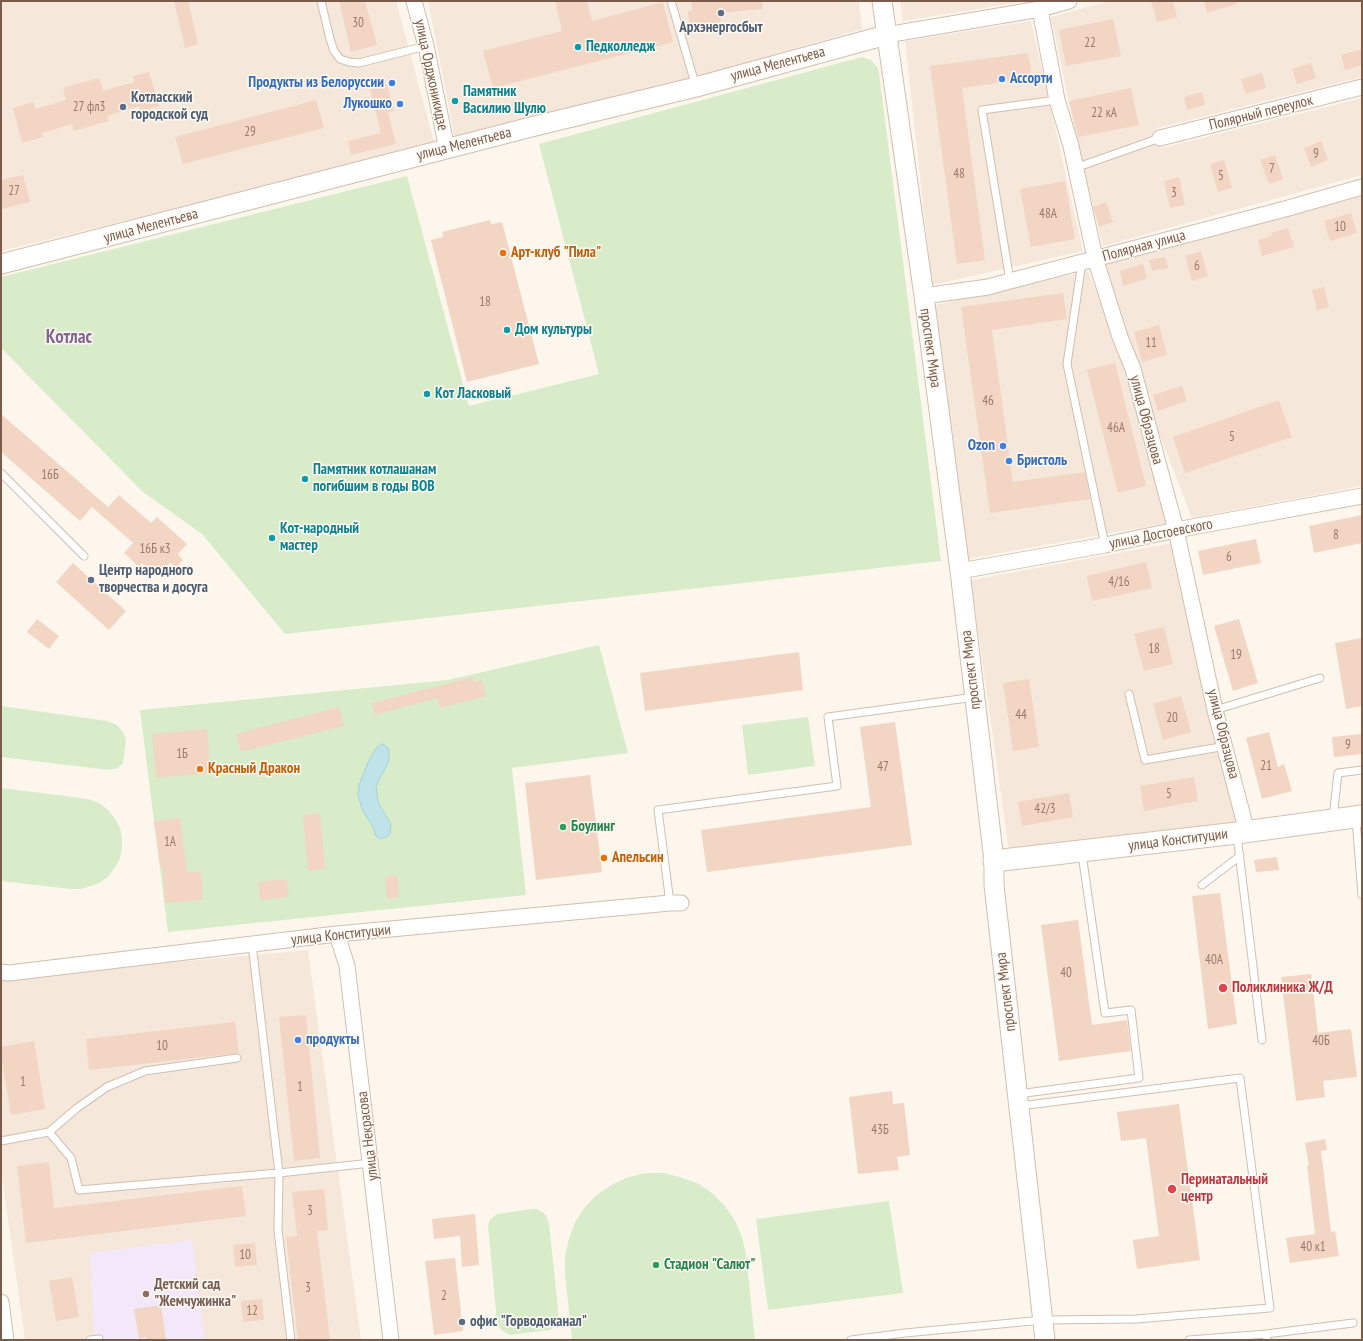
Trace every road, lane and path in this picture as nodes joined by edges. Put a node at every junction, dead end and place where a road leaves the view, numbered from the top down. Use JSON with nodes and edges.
{"nodes":[{"id":1,"x":321,"y":1,"type":"edge"},
{"id":2,"x":414,"y":1,"type":"edge"},
{"id":3,"x":671,"y":1,"type":"edge"},
{"id":4,"x":882,"y":1,"type":"edge"},
{"id":5,"x":1070,"y":1,"type":"edge"},
{"id":6,"x":1039,"y":5,"type":"edge"},
{"id":7,"x":886,"y":35,"type":"junction"},
{"id":8,"x":426,"y":46,"type":"junction"},
{"id":9,"x":696,"y":86,"type":"junction"},
{"id":10,"x":1362,"y":87,"type":"edge"},
{"id":11,"x":1057,"y":100,"type":"junction"},
{"id":12,"x":1160,"y":138,"type":"joint"},
{"id":13,"x":447,"y":149,"type":"junction"},
{"id":14,"x":1075,"y":168,"type":"junction"},
{"id":15,"x":1362,"y":187,"type":"edge"},
{"id":16,"x":1089,"y":260,"type":"junction"},
{"id":17,"x":1,"y":264,"type":"edge"},
{"id":18,"x":1010,"y":281,"type":"junction"},
{"id":19,"x":924,"y":296,"type":"junction"},
{"id":20,"x":1,"y":473,"type":"edge"},
{"id":21,"x":1362,"y":496,"type":"edge"},
{"id":22,"x":1176,"y":530,"type":"junction"},
{"id":23,"x":1105,"y":545,"type":"junction"},
{"id":24,"x":84,"y":556,"type":"dead end"},
{"id":25,"x":960,"y":571,"type":"junction"},
{"id":26,"x":1320,"y":678,"type":"dead end"},
{"id":27,"x":1129,"y":694,"type":"dead end"},
{"id":28,"x":975,"y":697,"type":"junction"},
{"id":29,"x":1215,"y":710,"type":"junction"},
{"id":30,"x":1226,"y":746,"type":"junction"},
{"id":31,"x":1362,"y":770,"type":"edge"},
{"id":32,"x":1359,"y":816,"type":"edge"},
{"id":33,"x":1333,"y":820,"type":"junction"},
{"id":34,"x":1242,"y":833,"type":"junction"},
{"id":35,"x":1081,"y":852,"type":"junction"},
{"id":36,"x":1240,"y":856,"type":"junction"},
{"id":37,"x":994,"y":861,"type":"junction"},
{"id":38,"x":1202,"y":885,"type":"dead end"},
{"id":39,"x":1362,"y":893,"type":"edge"},
{"id":40,"x":676,"y":903,"type":"joint"},
{"id":41,"x":337,"y":934,"type":"junction"},
{"id":42,"x":252,"y":944,"type":"junction"},
{"id":43,"x":1,"y":972,"type":"edge"},
{"id":44,"x":1262,"y":1040,"type":"dead end"},
{"id":45,"x":237,"y":1058,"type":"dead end"},
{"id":46,"x":1019,"y":1100,"type":"junction"},
{"id":47,"x":49,"y":1132,"type":"junction"},
{"id":48,"x":1,"y":1141,"type":"edge"},
{"id":49,"x":371,"y":1163,"type":"junction"},
{"id":50,"x":279,"y":1173,"type":"junction"},
{"id":51,"x":1,"y":1302,"type":"edge"},
{"id":52,"x":1043,"y":1320,"type":"junction"},
{"id":53,"x":1353,"y":1323,"type":"dead end"},
{"id":54,"x":1266,"y":1337,"type":"edge"},
{"id":55,"x":99,"y":1339,"type":"dead end"},
{"id":56,"x":6,"y":1340,"type":"edge"},
{"id":57,"x":90,"y":1340,"type":"edge"},
{"id":58,"x":291,"y":1340,"type":"edge"},
{"id":59,"x":391,"y":1340,"type":"edge"},
{"id":60,"x":851,"y":1340,"type":"edge"},
{"id":61,"x":1045,"y":1340,"type":"edge"},
{"id":62,"x":1189,"y":1340,"type":"edge"}],
"edges":[{"from":1,"to":8,"type":"lane"},
{"from":2,"to":8,"type":"street","name":"улица Орджоникидзе"},
{"from":3,"to":9,"type":"lane"},
{"from":4,"to":7,"type":"street","name":"проспект Мира"},
{"from":5,"to":6,"type":"street","name":"улица Мелентьева"},
{"from":6,"to":7,"type":"street","name":"улица Мелентьева"},
{"from":6,"to":11,"type":"street","name":"улица Образцова"},
{"from":7,"to":9,"type":"street","name":"улица Мелентьева"},
{"from":7,"to":19,"type":"street","name":"проспект Мира"},
{"from":8,"to":13,"type":"street","name":"улица Орджоникидзе"},
{"from":9,"to":13,"type":"street","name":"улица Мелентьева"},
{"from":10,"to":12,"type":"street","name":"Полярный переулок"},
{"from":11,"to":14,"type":"street","name":"улица Образцова"},
{"from":11,"to":18,"type":"lane"},
{"from":12,"to":14,"type":"lane"},
{"from":13,"to":17,"type":"street","name":"улица Мелентьева"},
{"from":14,"to":16,"type":"street","name":"улица Образцова"},
{"from":15,"to":16,"type":"street","name":"Полярная улица"},
{"from":16,"to":18,"type":"street","name":"Полярная улица"},
{"from":16,"to":22,"type":"street","name":"улица Образцова"},
{"from":16,"to":23,"type":"lane"},
{"from":18,"to":19,"type":"street","name":"Полярная улица"},
{"from":19,"to":25,"type":"street","name":"проспект Мира"},
{"from":20,"to":24,"type":"lane"},
{"from":21,"to":22,"type":"street","name":"улица Достоевского"},
{"from":22,"to":23,"type":"street","name":"улица Достоевского"},
{"from":22,"to":29,"type":"street","name":"улица Образцова"},
{"from":23,"to":25,"type":"street","name":"улица Достоевского"},
{"from":25,"to":28,"type":"street","name":"проспект Мира"},
{"from":26,"to":29,"type":"lane"},
{"from":27,"to":30,"type":"lane"},
{"from":28,"to":37,"type":"street","name":"проспект Мира"},
{"from":28,"to":40,"type":"lane"},
{"from":29,"to":30,"type":"street","name":"улица Образцова"},
{"from":30,"to":34,"type":"street","name":"улица Образцова"},
{"from":31,"to":33,"type":"lane"},
{"from":32,"to":33,"type":"main road","name":"улица Конституции"},
{"from":32,"to":39,"type":"lane"},
{"from":33,"to":34,"type":"main road","name":"улица Конституции"},
{"from":34,"to":35,"type":"main road","name":"улица Конституции"},
{"from":34,"to":36,"type":"lane"},
{"from":35,"to":37,"type":"main road","name":"улица Конституции"},
{"from":35,"to":46,"type":"lane"},
{"from":36,"to":38,"type":"lane"},
{"from":36,"to":44,"type":"lane"},
{"from":37,"to":46,"type":"street","name":"проспект Мира"},
{"from":40,"to":41,"type":"street","name":"улица Конституции"},
{"from":41,"to":42,"type":"street","name":"улица Конституции"},
{"from":41,"to":49,"type":"street","name":"улица Некрасова"},
{"from":42,"to":43,"type":"street","name":"улица Конституции"},
{"from":42,"to":50,"type":"lane"},
{"from":45,"to":47,"type":"lane"},
{"from":46,"to":52,"type":"street","name":"проспект Мира"},
{"from":46,"to":52,"type":"lane"},
{"from":47,"to":48,"type":"lane"},
{"from":47,"to":50,"type":"lane"},
{"from":49,"to":50,"type":"lane"},
{"from":49,"to":59,"type":"street","name":"улица Некрасова"},
{"from":50,"to":58,"type":"lane"},
{"from":51,"to":56,"type":"street"},
{"from":52,"to":60,"type":"lane"},
{"from":52,"to":61,"type":"street","name":"проспект Мира"},
{"from":53,"to":54,"type":"lane"},
{"from":54,"to":62,"type":"lane"},
{"from":55,"to":57,"type":"lane"}]}
